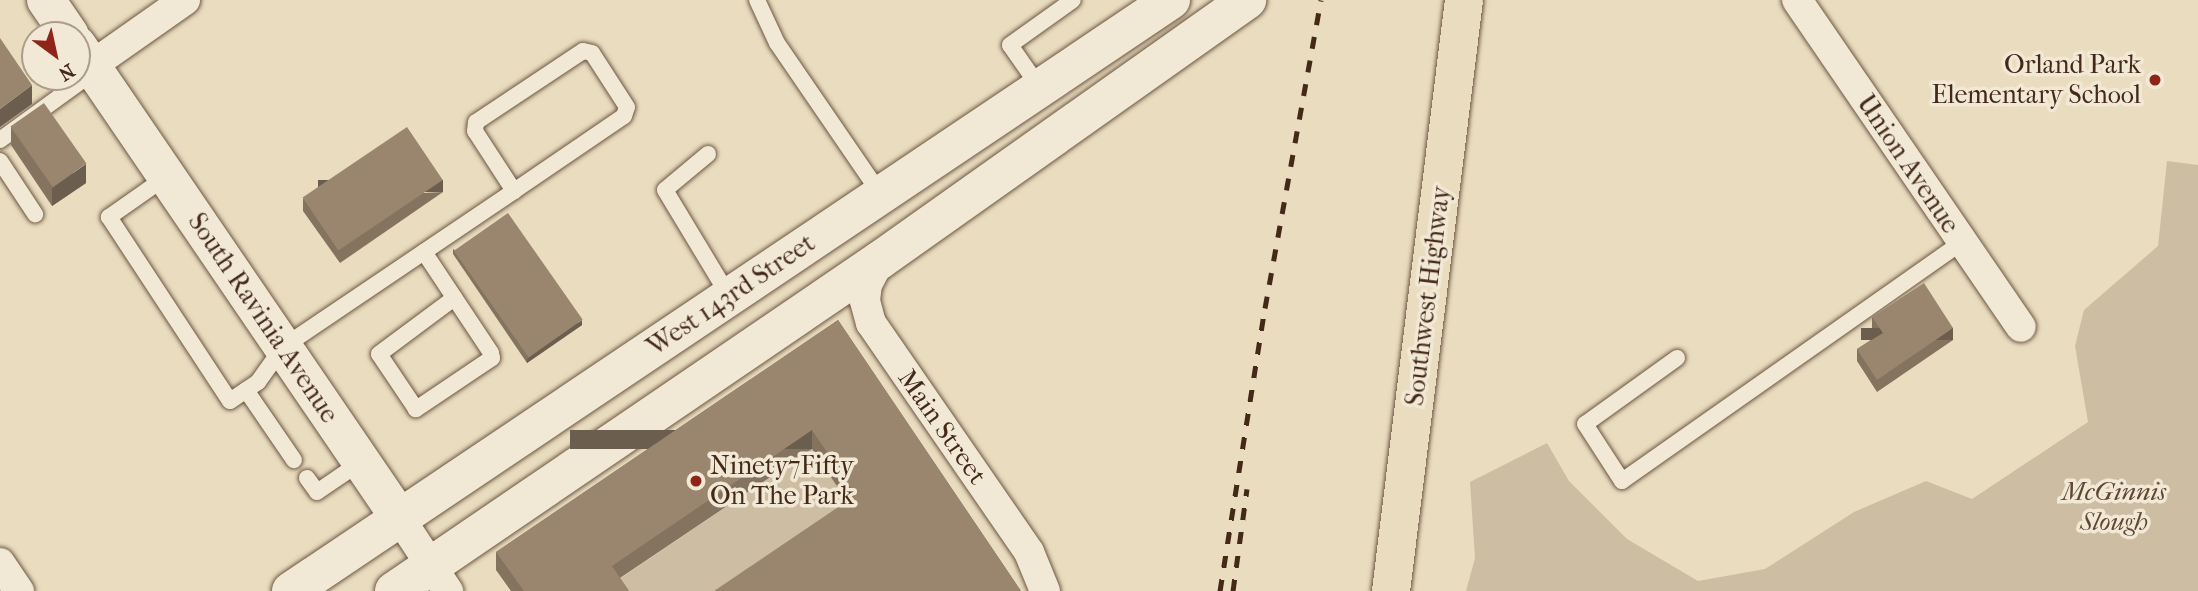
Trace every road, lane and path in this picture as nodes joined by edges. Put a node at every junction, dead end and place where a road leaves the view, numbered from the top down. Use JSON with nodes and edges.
{"nodes":[{"id":1,"x":46,"y":0,"type":"edge"},
{"id":2,"x":185,"y":0,"type":"edge"},
{"id":3,"x":757,"y":0,"type":"edge"},
{"id":4,"x":1073,"y":0,"type":"edge"},
{"id":5,"x":1171,"y":0,"type":"edge"},
{"id":6,"x":1247,"y":0,"type":"edge"},
{"id":7,"x":1464,"y":0,"type":"edge"},
{"id":8,"x":1797,"y":0,"type":"edge"},
{"id":9,"x":60,"y":21,"type":"edge"},
{"id":10,"x":1196,"y":38,"type":"junction"},
{"id":11,"x":91,"y":59,"type":"edge"},
{"id":12,"x":91,"y":65,"type":"edge"},
{"id":13,"x":1040,"y":88,"type":"junction"},
{"id":14,"x":55,"y":91,"type":"edge"},
{"id":15,"x":0,"y":141,"type":"edge"},
{"id":16,"x":708,"y":154,"type":"dead end"},
{"id":17,"x":0,"y":161,"type":"edge"},
{"id":18,"x":167,"y":176,"type":"junction"},
{"id":19,"x":514,"y":191,"type":"junction"},
{"id":20,"x":881,"y":195,"type":"junction"},
{"id":21,"x":35,"y":214,"type":"dead end"},
{"id":22,"x":1962,"y":243,"type":"junction"},
{"id":23,"x":424,"y":252,"type":"junction"},
{"id":24,"x":880,"y":260,"type":"junction"},
{"id":25,"x":729,"y":296,"type":"junction"},
{"id":26,"x":454,"y":298,"type":"junction"},
{"id":27,"x":799,"y":316,"type":"junction"},
{"id":28,"x":2021,"y":327,"type":"dead end"},
{"id":29,"x":876,"y":332,"type":"junction"},
{"id":30,"x":283,"y":347,"type":"junction"},
{"id":31,"x":1677,"y":358,"type":"dead end"},
{"id":32,"x":246,"y":390,"type":"junction"},
{"id":33,"x":294,"y":460,"type":"dead end"},
{"id":34,"x":361,"y":461,"type":"junction"},
{"id":35,"x":307,"y":478,"type":"dead end"},
{"id":36,"x":399,"y":517,"type":"junction"},
{"id":37,"x":0,"y":563,"type":"edge"},
{"id":38,"x":440,"y":578,"type":"edge"},
{"id":39,"x":19,"y":591,"type":"edge"},
{"id":40,"x":292,"y":591,"type":"edge"},
{"id":41,"x":394,"y":591,"type":"edge"},
{"id":42,"x":1045,"y":591,"type":"edge"},
{"id":43,"x":1391,"y":591,"type":"edge"}],
"edges":[{"from":1,"to":9,"type":"main road"},
{"from":2,"to":11,"type":"street"},
{"from":3,"to":20,"type":"lane"},
{"from":4,"to":13,"type":"lane"},
{"from":5,"to":10,"type":"street"},
{"from":5,"to":13,"type":"main road","name":"West 143rd Street"},
{"from":6,"to":10,"type":"main road"},
{"from":7,"to":43,"type":"main road","name":"Southwest Highway"},
{"from":8,"to":22,"type":"street","name":"Union Avenue"},
{"from":10,"to":24,"type":"main road"},
{"from":12,"to":18,"type":"main road","name":"South Ravinia Avenue"},
{"from":13,"to":20,"type":"main road","name":"West 143rd Street"},
{"from":14,"to":15,"type":"lane"},
{"from":16,"to":25,"type":"lane"},
{"from":17,"to":21,"type":"lane"},
{"from":18,"to":30,"type":"main road","name":"South Ravinia Avenue"},
{"from":18,"to":32,"type":"lane"},
{"from":19,"to":19,"type":"lane"},
{"from":19,"to":23,"type":"lane"},
{"from":20,"to":25,"type":"main road","name":"West 143rd Street"},
{"from":22,"to":28,"type":"street","name":"Union Avenue"},
{"from":22,"to":31,"type":"lane"},
{"from":23,"to":26,"type":"lane"},
{"from":23,"to":30,"type":"lane"},
{"from":24,"to":27,"type":"main road"},
{"from":24,"to":29,"type":"street","name":"Main Street"},
{"from":25,"to":36,"type":"main road","name":"West 143rd Street"},
{"from":26,"to":26,"type":"lane"},
{"from":27,"to":29,"type":"street"},
{"from":27,"to":38,"type":"main road"},
{"from":29,"to":42,"type":"street","name":"Main Street"},
{"from":30,"to":32,"type":"lane"},
{"from":30,"to":34,"type":"main road","name":"South Ravinia Avenue"},
{"from":32,"to":33,"type":"lane"},
{"from":34,"to":35,"type":"lane"},
{"from":34,"to":36,"type":"main road","name":"South Ravinia Avenue"},
{"from":36,"to":38,"type":"street","name":"South Ravinia Avenue"},
{"from":36,"to":40,"type":"main road","name":"West 143rd Street"},
{"from":37,"to":39,"type":"street"},
{"from":38,"to":41,"type":"main road"}]}
